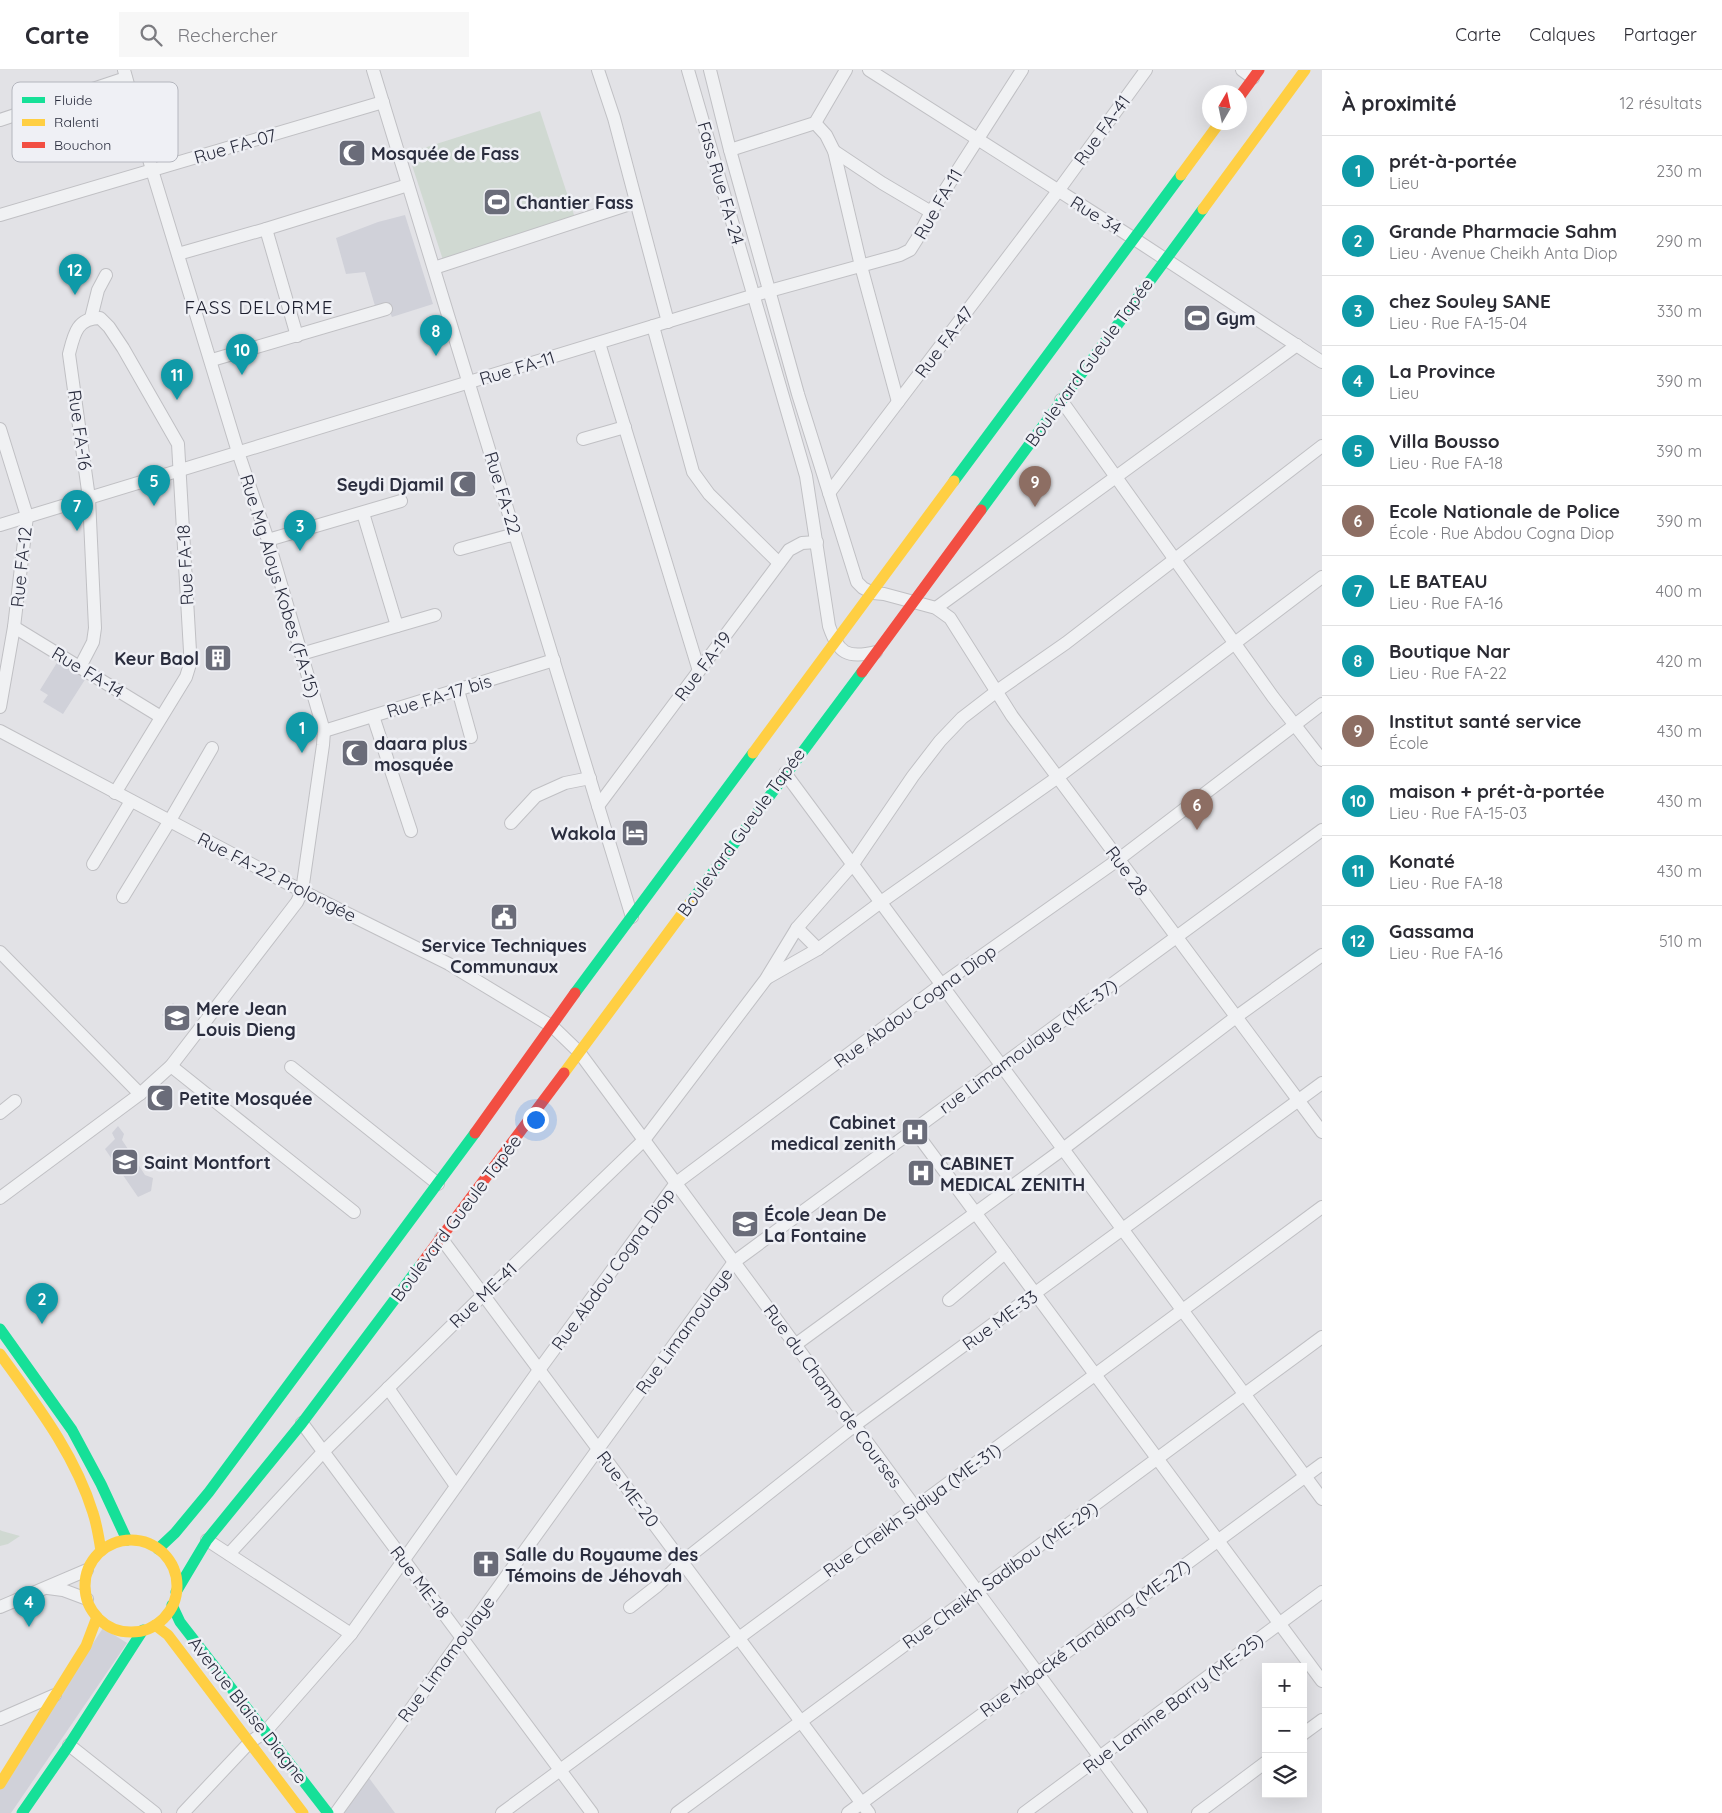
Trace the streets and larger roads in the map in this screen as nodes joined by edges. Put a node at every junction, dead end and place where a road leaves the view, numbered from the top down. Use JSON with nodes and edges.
{"nodes":[{"id":1,"x":373,"y":70,"type":"edge"},
{"id":2,"x":598,"y":70,"type":"edge"},
{"id":3,"x":688,"y":70,"type":"edge"},
{"id":4,"x":710,"y":70,"type":"edge"},
{"id":5,"x":846,"y":70,"type":"edge"},
{"id":6,"x":869,"y":70,"type":"edge"},
{"id":7,"x":1022,"y":70,"type":"edge"},
{"id":8,"x":1146,"y":70,"type":"edge"},
{"id":9,"x":1242,"y":70,"type":"edge"},
{"id":10,"x":1304,"y":70,"type":"edge"},
{"id":11,"x":125,"y":74,"type":"edge"},
{"id":12,"x":1256,"y":74,"type":"edge"},
{"id":13,"x":103,"y":82,"type":"edge"},
{"id":14,"x":1247,"y":86,"type":"edge"},
{"id":15,"x":383,"y":102,"type":"junction"},
{"id":16,"x":12,"y":116,"type":"edge"},
{"id":17,"x":0,"y":120,"type":"edge"},
{"id":18,"x":816,"y":123,"type":"junction"},
{"id":19,"x":1214,"y":130,"type":"edge"},
{"id":20,"x":976,"y":139,"type":"junction"},
{"id":21,"x":730,"y":150,"type":"junction"},
{"id":22,"x":834,"y":151,"type":"junction"},
{"id":23,"x":150,"y":162,"type":"edge"},
{"id":24,"x":152,"y":170,"type":"junction"},
{"id":25,"x":408,"y":185,"type":"junction"},
{"id":26,"x":1058,"y":191,"type":"junction"},
{"id":27,"x":636,"y":202,"type":"junction"},
{"id":28,"x":931,"y":212,"type":"junction"},
{"id":29,"x":0,"y":215,"type":"edge"},
{"id":30,"x":266,"y":229,"type":"junction"},
{"id":31,"x":1133,"y":238,"type":"junction"},
{"id":32,"x":178,"y":254,"type":"junction"},
{"id":33,"x":1165,"y":259,"type":"junction"},
{"id":34,"x":861,"y":266,"type":"junction"},
{"id":35,"x":434,"y":268,"type":"junction"},
{"id":36,"x":106,"y":275,"type":"dead end"},
{"id":37,"x":770,"y":291,"type":"junction"},
{"id":38,"x":754,"y":295,"type":"junction"},
{"id":39,"x":386,"y":309,"type":"dead end"},
{"id":40,"x":91,"y":318,"type":"junction"},
{"id":41,"x":668,"y":322,"type":"junction"},
{"id":42,"x":653,"y":326,"type":"junction"},
{"id":43,"x":297,"y":336,"type":"junction"},
{"id":44,"x":599,"y":342,"type":"junction"},
{"id":45,"x":1296,"y":345,"type":"junction"},
{"id":46,"x":212,"y":360,"type":"junction"},
{"id":47,"x":1322,"y":362,"type":"edge"},
{"id":48,"x":469,"y":382,"type":"junction"},
{"id":49,"x":1061,"y":400,"type":"junction"},
{"id":50,"x":898,"y":402,"type":"junction"},
{"id":51,"x":625,"y":427,"type":"junction"},
{"id":52,"x":0,"y":429,"type":"edge"},
{"id":53,"x":583,"y":439,"type":"dead end"},
{"id":54,"x":1322,"y":446,"type":"edge"},
{"id":55,"x":238,"y":452,"type":"junction"},
{"id":56,"x":179,"y":470,"type":"junction"},
{"id":57,"x":1115,"y":477,"type":"junction"},
{"id":58,"x":829,"y":493,"type":"junction"},
{"id":59,"x":89,"y":498,"type":"junction"},
{"id":60,"x":401,"y":501,"type":"dead end"},
{"id":61,"x":362,"y":513,"type":"junction"},
{"id":62,"x":27,"y":516,"type":"junction"},
{"id":63,"x":0,"y":525,"type":"edge"},
{"id":64,"x":515,"y":534,"type":"junction"},
{"id":65,"x":268,"y":540,"type":"junction"},
{"id":66,"x":818,"y":542,"type":"junction"},
{"id":67,"x":460,"y":549,"type":"dead end"},
{"id":68,"x":1175,"y":560,"type":"junction"},
{"id":69,"x":779,"y":563,"type":"junction"},
{"id":70,"x":1322,"y":577,"type":"edge"},
{"id":71,"x":873,"y":592,"type":"junction"},
{"id":72,"x":912,"y":602,"type":"junction"},
{"id":73,"x":936,"y":608,"type":"junction"},
{"id":74,"x":435,"y":615,"type":"dead end"},
{"id":75,"x":397,"y":626,"type":"junction"},
{"id":76,"x":14,"y":627,"type":"junction"},
{"id":77,"x":835,"y":643,"type":"junction"},
{"id":78,"x":1235,"y":643,"type":"junction"},
{"id":79,"x":876,"y":652,"type":"junction"},
{"id":80,"x":301,"y":654,"type":"junction"},
{"id":81,"x":554,"y":660,"type":"junction"},
{"id":82,"x":80,"y":667,"type":"junction"},
{"id":83,"x":699,"y":671,"type":"junction"},
{"id":84,"x":458,"y":690,"type":"junction"},
{"id":85,"x":996,"y":691,"type":"junction"},
{"id":86,"x":1322,"y":704,"type":"edge"},
{"id":87,"x":0,"y":707,"type":"edge"},
{"id":88,"x":373,"y":716,"type":"junction"},
{"id":89,"x":161,"y":717,"type":"junction"},
{"id":90,"x":1295,"y":724,"type":"junction"},
{"id":91,"x":0,"y":731,"type":"edge"},
{"id":92,"x":324,"y":732,"type":"junction"},
{"id":93,"x":471,"y":737,"type":"dead end"},
{"id":94,"x":212,"y":748,"type":"dead end"},
{"id":95,"x":1322,"y":760,"type":"edge"},
{"id":96,"x":785,"y":773,"type":"junction"},
{"id":97,"x":1058,"y":777,"type":"junction"},
{"id":98,"x":590,"y":778,"type":"junction"},
{"id":99,"x":115,"y":793,"type":"junction"},
{"id":100,"x":131,"y":801,"type":"junction"},
{"id":101,"x":598,"y":806,"type":"junction"},
{"id":102,"x":170,"y":822,"type":"junction"},
{"id":103,"x":511,"y":823,"type":"dead end"},
{"id":104,"x":1322,"y":830,"type":"edge"},
{"id":105,"x":411,"y":832,"type":"dead end"},
{"id":106,"x":1119,"y":860,"type":"junction"},
{"id":107,"x":93,"y":864,"type":"dead end"},
{"id":108,"x":853,"y":864,"type":"junction"},
{"id":109,"x":302,"y":891,"type":"junction"},
{"id":110,"x":123,"y":897,"type":"dead end"},
{"id":111,"x":881,"y":902,"type":"junction"},
{"id":112,"x":632,"y":917,"type":"junction"},
{"id":113,"x":796,"y":928,"type":"junction"},
{"id":114,"x":1177,"y":938,"type":"junction"},
{"id":115,"x":818,"y":949,"type":"junction"},
{"id":116,"x":0,"y":952,"type":"edge"},
{"id":117,"x":1322,"y":955,"type":"edge"},
{"id":118,"x":766,"y":979,"type":"junction"},
{"id":119,"x":942,"y":984,"type":"junction"},
{"id":120,"x":1236,"y":1017,"type":"junction"},
{"id":121,"x":553,"y":1027,"type":"junction"},
{"id":122,"x":579,"y":1052,"type":"junction"},
{"id":123,"x":171,"y":1066,"type":"junction"},
{"id":124,"x":1002,"y":1066,"type":"junction"},
{"id":125,"x":291,"y":1067,"type":"dead end"},
{"id":126,"x":1322,"y":1083,"type":"edge"},
{"id":127,"x":140,"y":1094,"type":"junction"},
{"id":128,"x":1299,"y":1100,"type":"junction"},
{"id":129,"x":14,"y":1101,"type":"dead end"},
{"id":130,"x":0,"y":1114,"type":"edge"},
{"id":131,"x":914,"y":1130,"type":"junction"},
{"id":132,"x":1322,"y":1132,"type":"edge"},
{"id":133,"x":644,"y":1140,"type":"junction"},
{"id":134,"x":1063,"y":1149,"type":"junction"},
{"id":135,"x":676,"y":1183,"type":"junction"},
{"id":136,"x":438,"y":1184,"type":"junction"},
{"id":137,"x":0,"y":1198,"type":"edge"},
{"id":138,"x":1322,"y":1207,"type":"edge"},
{"id":139,"x":354,"y":1212,"type":"dead end"},
{"id":140,"x":975,"y":1213,"type":"junction"},
{"id":141,"x":1123,"y":1229,"type":"junction"},
{"id":142,"x":441,"y":1238,"type":"junction"},
{"id":143,"x":1005,"y":1253,"type":"junction"},
{"id":144,"x":734,"y":1262,"type":"junction"},
{"id":145,"x":1035,"y":1294,"type":"junction"},
{"id":146,"x":483,"y":1295,"type":"junction"},
{"id":147,"x":948,"y":1300,"type":"dead end"},
{"id":148,"x":1182,"y":1310,"type":"junction"},
{"id":149,"x":0,"y":1329,"type":"edge"},
{"id":150,"x":1322,"y":1338,"type":"edge"},
{"id":151,"x":795,"y":1345,"type":"junction"},
{"id":152,"x":0,"y":1354,"type":"edge"},
{"id":153,"x":539,"y":1370,"type":"junction"},
{"id":154,"x":1095,"y":1375,"type":"junction"},
{"id":155,"x":388,"y":1388,"type":"junction"},
{"id":156,"x":1245,"y":1394,"type":"junction"},
{"id":157,"x":302,"y":1422,"type":"junction"},
{"id":158,"x":855,"y":1426,"type":"junction"},
{"id":159,"x":598,"y":1449,"type":"junction"},
{"id":160,"x":324,"y":1451,"type":"junction"},
{"id":161,"x":1157,"y":1459,"type":"junction"},
{"id":162,"x":1322,"y":1464,"type":"edge"},
{"id":163,"x":1305,"y":1476,"type":"junction"},
{"id":164,"x":456,"y":1486,"type":"junction"},
{"id":165,"x":1322,"y":1499,"type":"edge"},
{"id":166,"x":916,"y":1508,"type":"junction"},
{"id":167,"x":127,"y":1540,"type":"junction"},
{"id":168,"x":208,"y":1540,"type":"junction"},
{"id":169,"x":1218,"y":1540,"type":"junction"},
{"id":170,"x":158,"y":1550,"type":"junction"},
{"id":171,"x":101,"y":1551,"type":"junction"},
{"id":172,"x":229,"y":1554,"type":"junction"},
{"id":173,"x":404,"y":1560,"type":"junction"},
{"id":174,"x":682,"y":1562,"type":"junction"},
{"id":175,"x":87,"y":1570,"type":"junction"},
{"id":176,"x":48,"y":1588,"type":"junction"},
{"id":177,"x":176,"y":1592,"type":"junction"},
{"id":178,"x":978,"y":1592,"type":"junction"},
{"id":179,"x":1322,"y":1592,"type":"edge"},
{"id":180,"x":87,"y":1599,"type":"junction"},
{"id":181,"x":172,"y":1605,"type":"junction"},
{"id":182,"x":0,"y":1607,"type":"edge"},
{"id":183,"x":630,"y":1607,"type":"dead end"},
{"id":184,"x":97,"y":1617,"type":"junction"},
{"id":185,"x":1280,"y":1624,"type":"junction"},
{"id":186,"x":155,"y":1625,"type":"junction"},
{"id":187,"x":142,"y":1630,"type":"junction"},
{"id":188,"x":351,"y":1634,"type":"junction"},
{"id":189,"x":462,"y":1637,"type":"junction"},
{"id":190,"x":739,"y":1638,"type":"junction"},
{"id":191,"x":209,"y":1660,"type":"junction"},
{"id":192,"x":196,"y":1671,"type":"junction"},
{"id":193,"x":1038,"y":1673,"type":"junction"},
{"id":194,"x":1322,"y":1681,"type":"edge"},
{"id":195,"x":55,"y":1695,"type":"junction"},
{"id":196,"x":0,"y":1719,"type":"edge"},
{"id":197,"x":1322,"y":1720,"type":"edge"},
{"id":198,"x":801,"y":1722,"type":"junction"},
{"id":199,"x":266,"y":1731,"type":"junction"},
{"id":200,"x":1307,"y":1731,"type":"edge"},
{"id":201,"x":249,"y":1743,"type":"junction"},
{"id":202,"x":69,"y":1744,"type":"junction"},
{"id":203,"x":1100,"y":1757,"type":"junction"},
{"id":204,"x":1262,"y":1765,"type":"edge"},
{"id":205,"x":560,"y":1770,"type":"junction"},
{"id":206,"x":0,"y":1784,"type":"edge"},
{"id":207,"x":865,"y":1808,"type":"edge"},
{"id":208,"x":22,"y":1813,"type":"edge"},
{"id":209,"x":155,"y":1813,"type":"edge"},
{"id":210,"x":183,"y":1813,"type":"edge"},
{"id":211,"x":304,"y":1813,"type":"edge"},
{"id":212,"x":328,"y":1813,"type":"edge"},
{"id":213,"x":336,"y":1813,"type":"edge"},
{"id":214,"x":502,"y":1813,"type":"edge"},
{"id":215,"x":592,"y":1813,"type":"edge"},
{"id":216,"x":677,"y":1813,"type":"edge"},
{"id":217,"x":848,"y":1813,"type":"edge"},
{"id":218,"x":1024,"y":1813,"type":"edge"},
{"id":219,"x":1141,"y":1813,"type":"edge"},
{"id":220,"x":1198,"y":1813,"type":"edge"}],
"edges":[{"from":1,"to":15,"type":"street","name":"Rue FA-22"},
{"from":2,"to":27,"type":"street"},
{"from":3,"to":38,"type":"street","name":"Fass Rue FA-24"},
{"from":4,"to":21,"type":"street"},
{"from":5,"to":18,"type":"street"},
{"from":6,"to":20,"type":"street","name":"Rue 34"},
{"from":7,"to":20,"type":"street","name":"Rue FA-11"},
{"from":8,"to":26,"type":"street","name":"Rue FA-41"},
{"from":9,"to":12,"type":"street"},
{"from":10,"to":33,"type":"street","name":"Boulevard Gueule Tapée"},
{"from":11,"to":13,"type":"street"},
{"from":12,"to":14,"type":"street"},
{"from":15,"to":24,"type":"street","name":"Rue FA-07"},
{"from":15,"to":25,"type":"street","name":"Rue FA-22"},
{"from":16,"to":17,"type":"street"},
{"from":18,"to":21,"type":"street"},
{"from":18,"to":22,"type":"street"},
{"from":19,"to":31,"type":"street","name":"Boulevard Gueule Tapée"},
{"from":20,"to":26,"type":"street","name":"Rue 34"},
{"from":20,"to":28,"type":"street","name":"Rue FA-11"},
{"from":21,"to":37,"type":"street"},
{"from":22,"to":28,"type":"street"},
{"from":22,"to":34,"type":"street"},
{"from":23,"to":24,"type":"street","name":"Rue Mg Aloys Kobes (FA-15)"},
{"from":24,"to":29,"type":"street","name":"Rue FA-07"},
{"from":24,"to":32,"type":"street","name":"Rue Mg Aloys Kobes (FA-15)"},
{"from":25,"to":30,"type":"street"},
{"from":25,"to":35,"type":"street","name":"Rue FA-22"},
{"from":26,"to":31,"type":"street","name":"Rue 34"},
{"from":26,"to":50,"type":"street","name":"Rue FA-47"},
{"from":27,"to":35,"type":"street"},
{"from":27,"to":41,"type":"street"},
{"from":28,"to":34,"type":"street","name":"Rue FA-11"},
{"from":30,"to":32,"type":"street"},
{"from":30,"to":43,"type":"street"},
{"from":31,"to":33,"type":"street","name":"Rue 34"},
{"from":31,"to":71,"type":"street","name":"Boulevard Gueule Tapée"},
{"from":32,"to":46,"type":"street","name":"Rue Mg Aloys Kobes (FA-15)"},
{"from":33,"to":45,"type":"street","name":"Rue 34"},
{"from":33,"to":49,"type":"street","name":"Boulevard Gueule Tapée"},
{"from":34,"to":37,"type":"street","name":"Rue FA-11"},
{"from":34,"to":50,"type":"street"},
{"from":35,"to":48,"type":"street","name":"Rue FA-22"},
{"from":36,"to":40,"type":"street"},
{"from":37,"to":38,"type":"street","name":"Rue FA-11"},
{"from":37,"to":58,"type":"street"},
{"from":38,"to":41,"type":"street","name":"Rue FA-11"},
{"from":38,"to":66,"type":"street","name":"Fass Rue FA-24"},
{"from":39,"to":43,"type":"street"},
{"from":40,"to":56,"type":"street","name":"Rue FA-18"},
{"from":40,"to":59,"type":"street","name":"Rue FA-16"},
{"from":41,"to":42,"type":"street","name":"Rue FA-11"},
{"from":42,"to":44,"type":"street","name":"Rue FA-11"},
{"from":42,"to":69,"type":"street"},
{"from":43,"to":46,"type":"street"},
{"from":44,"to":48,"type":"street","name":"Rue FA-11"},
{"from":44,"to":51,"type":"street"},
{"from":45,"to":47,"type":"street","name":"Rue 34"},
{"from":45,"to":57,"type":"street"},
{"from":46,"to":55,"type":"street","name":"Rue Mg Aloys Kobes (FA-15)"},
{"from":48,"to":55,"type":"street","name":"Rue FA-11"},
{"from":48,"to":64,"type":"street","name":"Rue FA-22"},
{"from":49,"to":57,"type":"street"},
{"from":49,"to":72,"type":"street","name":"Boulevard Gueule Tapée"},
{"from":50,"to":58,"type":"street","name":"Rue FA-47"},
{"from":51,"to":53,"type":"street"},
{"from":51,"to":83,"type":"street"},
{"from":52,"to":62,"type":"street","name":"Rue FA-12"},
{"from":54,"to":68,"type":"street","name":"Rue ME-41"},
{"from":55,"to":56,"type":"street","name":"Rue FA-11"},
{"from":55,"to":65,"type":"street","name":"Rue Mg Aloys Kobes (FA-15)"},
{"from":56,"to":59,"type":"street","name":"Rue FA-11"},
{"from":56,"to":89,"type":"street","name":"Rue FA-18"},
{"from":57,"to":68,"type":"street"},
{"from":57,"to":73,"type":"street"},
{"from":58,"to":71,"type":"street"},
{"from":59,"to":62,"type":"street","name":"Rue FA-11"},
{"from":59,"to":82,"type":"street","name":"Rue FA-16"},
{"from":60,"to":61,"type":"street"},
{"from":61,"to":65,"type":"street"},
{"from":61,"to":75,"type":"street"},
{"from":62,"to":63,"type":"street","name":"Rue FA-11"},
{"from":62,"to":76,"type":"street","name":"Rue FA-12"},
{"from":64,"to":67,"type":"street"},
{"from":64,"to":81,"type":"street","name":"Rue FA-22"},
{"from":65,"to":80,"type":"street","name":"Rue Mg Aloys Kobes (FA-15)"},
{"from":66,"to":69,"type":"street","name":"Rue FA-19"},
{"from":66,"to":77,"type":"street","name":"Fass Rue FA-24"},
{"from":68,"to":78,"type":"street"},
{"from":68,"to":85,"type":"street","name":"Rue ME-41"},
{"from":69,"to":83,"type":"street","name":"Rue FA-19"},
{"from":70,"to":78,"type":"street"},
{"from":71,"to":72,"type":"street"},
{"from":71,"to":77,"type":"street","name":"Boulevard Gueule Tapée"},
{"from":72,"to":73,"type":"street"},
{"from":72,"to":79,"type":"street","name":"Boulevard Gueule Tapée"},
{"from":73,"to":85,"type":"street","name":"Rue 28"},
{"from":74,"to":75,"type":"street"},
{"from":75,"to":80,"type":"street"},
{"from":76,"to":82,"type":"street","name":"Rue FA-14"},
{"from":76,"to":87,"type":"street","name":"Rue FA-12"},
{"from":77,"to":79,"type":"street"},
{"from":77,"to":112,"type":"street","name":"Boulevard Gueule Tapée"},
{"from":78,"to":90,"type":"street"},
{"from":78,"to":97,"type":"street"},
{"from":79,"to":96,"type":"street","name":"Boulevard Gueule Tapée"},
{"from":80,"to":92,"type":"street","name":"Rue Mg Aloys Kobes (FA-15)"},
{"from":81,"to":84,"type":"street","name":"Rue FA-17 bis"},
{"from":81,"to":98,"type":"street","name":"Rue FA-22"},
{"from":82,"to":89,"type":"street","name":"Rue FA-14"},
{"from":83,"to":101,"type":"street","name":"Rue FA-19"},
{"from":84,"to":88,"type":"street","name":"Rue FA-17 bis"},
{"from":84,"to":93,"type":"street"},
{"from":85,"to":97,"type":"street","name":"Rue 28"},
{"from":85,"to":108,"type":"street","name":"Rue ME-41"},
{"from":86,"to":90,"type":"street","name":"Rue Abdou Cogna Diop"},
{"from":88,"to":92,"type":"street","name":"Rue FA-17 bis"},
{"from":88,"to":105,"type":"street"},
{"from":89,"to":99,"type":"street","name":"Rue FA-18"},
{"from":90,"to":95,"type":"street"},
{"from":90,"to":106,"type":"street","name":"Rue Abdou Cogna Diop"},
{"from":91,"to":99,"type":"street","name":"Rue FA-22 Prolongée"},
{"from":92,"to":109,"type":"street","name":"Rue Mg Aloys Kobes (FA-15)"},
{"from":94,"to":102,"type":"street"},
{"from":96,"to":108,"type":"street"},
{"from":96,"to":122,"type":"street","name":"Boulevard Gueule Tapée"},
{"from":97,"to":106,"type":"street","name":"Rue 28"},
{"from":97,"to":111,"type":"street"},
{"from":98,"to":101,"type":"street","name":"Rue FA-22"},
{"from":98,"to":103,"type":"street"},
{"from":99,"to":100,"type":"street","name":"Rue FA-22 Prolongée"},
{"from":100,"to":102,"type":"street","name":"Rue FA-22 Prolongée"},
{"from":100,"to":107,"type":"street"},
{"from":101,"to":112,"type":"street","name":"Rue FA-22"},
{"from":102,"to":109,"type":"street","name":"Rue FA-22 Prolongée"},
{"from":102,"to":110,"type":"street"},
{"from":104,"to":114,"type":"street","name":"rue Limamoulaye (ME-37)"},
{"from":106,"to":114,"type":"street","name":"Rue 28"},
{"from":106,"to":119,"type":"street","name":"Rue Abdou Cogna Diop"},
{"from":108,"to":111,"type":"street"},
{"from":108,"to":113,"type":"street","name":"Rue ME-41"},
{"from":109,"to":121,"type":"street","name":"Rue FA-22 Prolongée"},
{"from":109,"to":123,"type":"street","name":"Rue Mg Aloys Kobes (FA-15)"},
{"from":111,"to":115,"type":"street"},
{"from":111,"to":119,"type":"street"},
{"from":112,"to":121,"type":"street","name":"Boulevard Gueule Tapée"},
{"from":113,"to":115,"type":"street"},
{"from":113,"to":118,"type":"street","name":"Rue ME-41"},
{"from":114,"to":120,"type":"street","name":"Rue 28"},
{"from":114,"to":124,"type":"street","name":"rue Limamoulaye (ME-37)"},
{"from":115,"to":118,"type":"street"},
{"from":116,"to":127,"type":"street"},
{"from":117,"to":120,"type":"street"},
{"from":118,"to":133,"type":"street","name":"Rue ME-41"},
{"from":119,"to":124,"type":"street"},
{"from":119,"to":135,"type":"street","name":"Rue Abdou Cogna Diop"},
{"from":120,"to":128,"type":"street","name":"Rue 28"},
{"from":120,"to":134,"type":"street"},
{"from":121,"to":122,"type":"street"},
{"from":121,"to":136,"type":"street","name":"Boulevard Gueule Tapée"},
{"from":122,"to":133,"type":"street","name":"Rue du Champ de Courses"},
{"from":122,"to":142,"type":"street","name":"Boulevard Gueule Tapée"},
{"from":123,"to":127,"type":"street","name":"Rue Mg Aloys Kobes (FA-15)"},
{"from":123,"to":139,"type":"street"},
{"from":124,"to":131,"type":"street","name":"rue Limamoulaye (ME-37)"},
{"from":124,"to":134,"type":"street"},
{"from":125,"to":136,"type":"street"},
{"from":126,"to":128,"type":"street","name":"Rue ME-33"},
{"from":127,"to":137,"type":"street","name":"Rue Mg Aloys Kobes (FA-15)"},
{"from":128,"to":132,"type":"street","name":"Rue 28"},
{"from":128,"to":141,"type":"street","name":"Rue ME-33"},
{"from":129,"to":130,"type":"street"},
{"from":131,"to":140,"type":"street"},
{"from":131,"to":144,"type":"street","name":"rue Limamoulaye (ME-37)"},
{"from":133,"to":135,"type":"street","name":"Rue du Champ de Courses"},
{"from":133,"to":146,"type":"street","name":"Rue ME-41"},
{"from":134,"to":140,"type":"street"},
{"from":134,"to":141,"type":"street"},
{"from":135,"to":144,"type":"street","name":"Rue du Champ de Courses"},
{"from":135,"to":153,"type":"street","name":"Rue Abdou Cogna Diop"},
{"from":136,"to":170,"type":"street","name":"Boulevard Gueule Tapée"},
{"from":138,"to":148,"type":"street","name":"Rue Cheikh Sidiya (ME-31)"},
{"from":140,"to":143,"type":"street"},
{"from":140,"to":151,"type":"street"},
{"from":141,"to":145,"type":"street","name":"Rue ME-33"},
{"from":141,"to":148,"type":"street"},
{"from":142,"to":146,"type":"street","name":"Rue ME-20"},
{"from":142,"to":157,"type":"street","name":"Boulevard Gueule Tapée"},
{"from":143,"to":145,"type":"street"},
{"from":143,"to":147,"type":"street"},
{"from":144,"to":151,"type":"street","name":"Rue du Champ de Courses"},
{"from":144,"to":159,"type":"street","name":"Rue Limamoulaye"},
{"from":145,"to":154,"type":"street"},
{"from":145,"to":158,"type":"street","name":"Rue ME-33"},
{"from":146,"to":153,"type":"street","name":"Rue ME-20"},
{"from":146,"to":155,"type":"street","name":"Rue ME-41"},
{"from":148,"to":154,"type":"street","name":"Rue Cheikh Sidiya (ME-31)"},
{"from":148,"to":156,"type":"street"},
{"from":149,"to":167,"type":"street"},
{"from":150,"to":156,"type":"street","name":"Rue Cheikh Sadibou (ME-29)"},
{"from":151,"to":158,"type":"street","name":"Rue du Champ de Courses"},
{"from":152,"to":171,"type":"street"},
{"from":153,"to":159,"type":"street","name":"Rue ME-20"},
{"from":153,"to":164,"type":"street","name":"Rue Abdou Cogna Diop"},
{"from":154,"to":161,"type":"street"},
{"from":154,"to":166,"type":"street","name":"Rue Cheikh Sidiya (ME-31)"},
{"from":155,"to":160,"type":"street","name":"Rue ME-41"},
{"from":155,"to":164,"type":"street"},
{"from":156,"to":161,"type":"street","name":"Rue Cheikh Sadibou (ME-29)"},
{"from":156,"to":163,"type":"street"},
{"from":157,"to":160,"type":"street","name":"Rue ME-18"},
{"from":157,"to":168,"type":"street","name":"Boulevard Gueule Tapée"},
{"from":158,"to":166,"type":"street","name":"Rue du Champ de Courses"},
{"from":158,"to":174,"type":"street","name":"Rue ME-33"},
{"from":159,"to":174,"type":"street","name":"Rue ME-20"},
{"from":159,"to":189,"type":"street","name":"Rue Limamoulaye"},
{"from":160,"to":172,"type":"street","name":"Rue ME-41"},
{"from":160,"to":173,"type":"street","name":"Rue ME-18"},
{"from":161,"to":169,"type":"street"},
{"from":161,"to":178,"type":"street","name":"Rue Cheikh Sadibou (ME-29)"},
{"from":162,"to":163,"type":"street","name":"Rue Mbacké Tandiang (ME-27)"},
{"from":163,"to":165,"type":"street"},
{"from":163,"to":169,"type":"street","name":"Rue Mbacké Tandiang (ME-27)"},
{"from":164,"to":173,"type":"street","name":"Rue Abdou Cogna Diop"},
{"from":166,"to":178,"type":"street","name":"Rue du Champ de Courses"},
{"from":166,"to":190,"type":"street","name":"Rue Cheikh Sidiya (ME-31)"},
{"from":167,"to":170,"type":"street"},
{"from":167,"to":171,"type":"street"},
{"from":168,"to":172,"type":"street"},
{"from":168,"to":177,"type":"street","name":"Boulevard Gueule Tapée"},
{"from":169,"to":185,"type":"street"},
{"from":169,"to":193,"type":"street","name":"Rue Mbacké Tandiang (ME-27)"},
{"from":170,"to":177,"type":"street"},
{"from":171,"to":175,"type":"street"},
{"from":172,"to":188,"type":"street"},
{"from":173,"to":188,"type":"street","name":"Rue Abdou Cogna Diop"},
{"from":173,"to":189,"type":"street","name":"Rue ME-18"},
{"from":174,"to":183,"type":"street","name":"Rue ME-33"},
{"from":174,"to":190,"type":"street","name":"Rue ME-20"},
{"from":175,"to":176,"type":"street"},
{"from":175,"to":180,"type":"street"},
{"from":176,"to":180,"type":"street"},
{"from":176,"to":182,"type":"street"},
{"from":177,"to":181,"type":"street"},
{"from":178,"to":193,"type":"street","name":"Rue du Champ de Courses"},
{"from":178,"to":198,"type":"street","name":"Rue Cheikh Sadibou (ME-29)"},
{"from":179,"to":185,"type":"street","name":"Rue Lamine Barry (ME-25)"},
{"from":180,"to":184,"type":"street"},
{"from":181,"to":186,"type":"street"},
{"from":181,"to":191,"type":"street","name":"Avenue Blaise Diagne"},
{"from":184,"to":187,"type":"street"},
{"from":184,"to":195,"type":"street"},
{"from":185,"to":194,"type":"street"},
{"from":185,"to":203,"type":"street","name":"Rue Lamine Barry (ME-25)"},
{"from":186,"to":187,"type":"street"},
{"from":186,"to":192,"type":"street","name":"Avenue Blaise Diagne"},
{"from":187,"to":202,"type":"street"},
{"from":188,"to":199,"type":"street","name":"Rue Abdou Cogna Diop"},
{"from":189,"to":205,"type":"street","name":"Rue ME-18"},
{"from":189,"to":213,"type":"street","name":"Rue Limamoulaye"},
{"from":190,"to":198,"type":"street","name":"Rue ME-20"},
{"from":190,"to":205,"type":"street","name":"Rue Cheikh Sidiya (ME-31)"},
{"from":191,"to":192,"type":"street"},
{"from":191,"to":199,"type":"street","name":"Avenue Blaise Diagne"},
{"from":192,"to":201,"type":"street","name":"Avenue Blaise Diagne"},
{"from":193,"to":203,"type":"street","name":"Rue du Champ de Courses"},
{"from":193,"to":207,"type":"street","name":"Rue Mbacké Tandiang (ME-27)"},
{"from":195,"to":196,"type":"street"},
{"from":195,"to":206,"type":"street"},
{"from":197,"to":200,"type":"street"},
{"from":198,"to":207,"type":"street","name":"Rue ME-20"},
{"from":198,"to":216,"type":"street","name":"Rue Cheikh Sadibou (ME-29)"},
{"from":199,"to":201,"type":"street","name":"Rue Abdou Cogna Diop"},
{"from":199,"to":212,"type":"street","name":"Avenue Blaise Diagne"},
{"from":201,"to":210,"type":"street","name":"Rue Abdou Cogna Diop"},
{"from":201,"to":211,"type":"street","name":"Avenue Blaise Diagne"},
{"from":202,"to":208,"type":"street"},
{"from":202,"to":209,"type":"street"},
{"from":203,"to":218,"type":"street","name":"Rue Lamine Barry (ME-25)"},
{"from":203,"to":219,"type":"street","name":"Rue du Champ de Courses"},
{"from":204,"to":220,"type":"street"},
{"from":205,"to":214,"type":"street","name":"Rue Cheikh Sidiya (ME-31)"},
{"from":205,"to":215,"type":"street","name":"Rue ME-18"},
{"from":207,"to":217,"type":"street","name":"Rue Mbacké Tandiang (ME-27)"}]}
